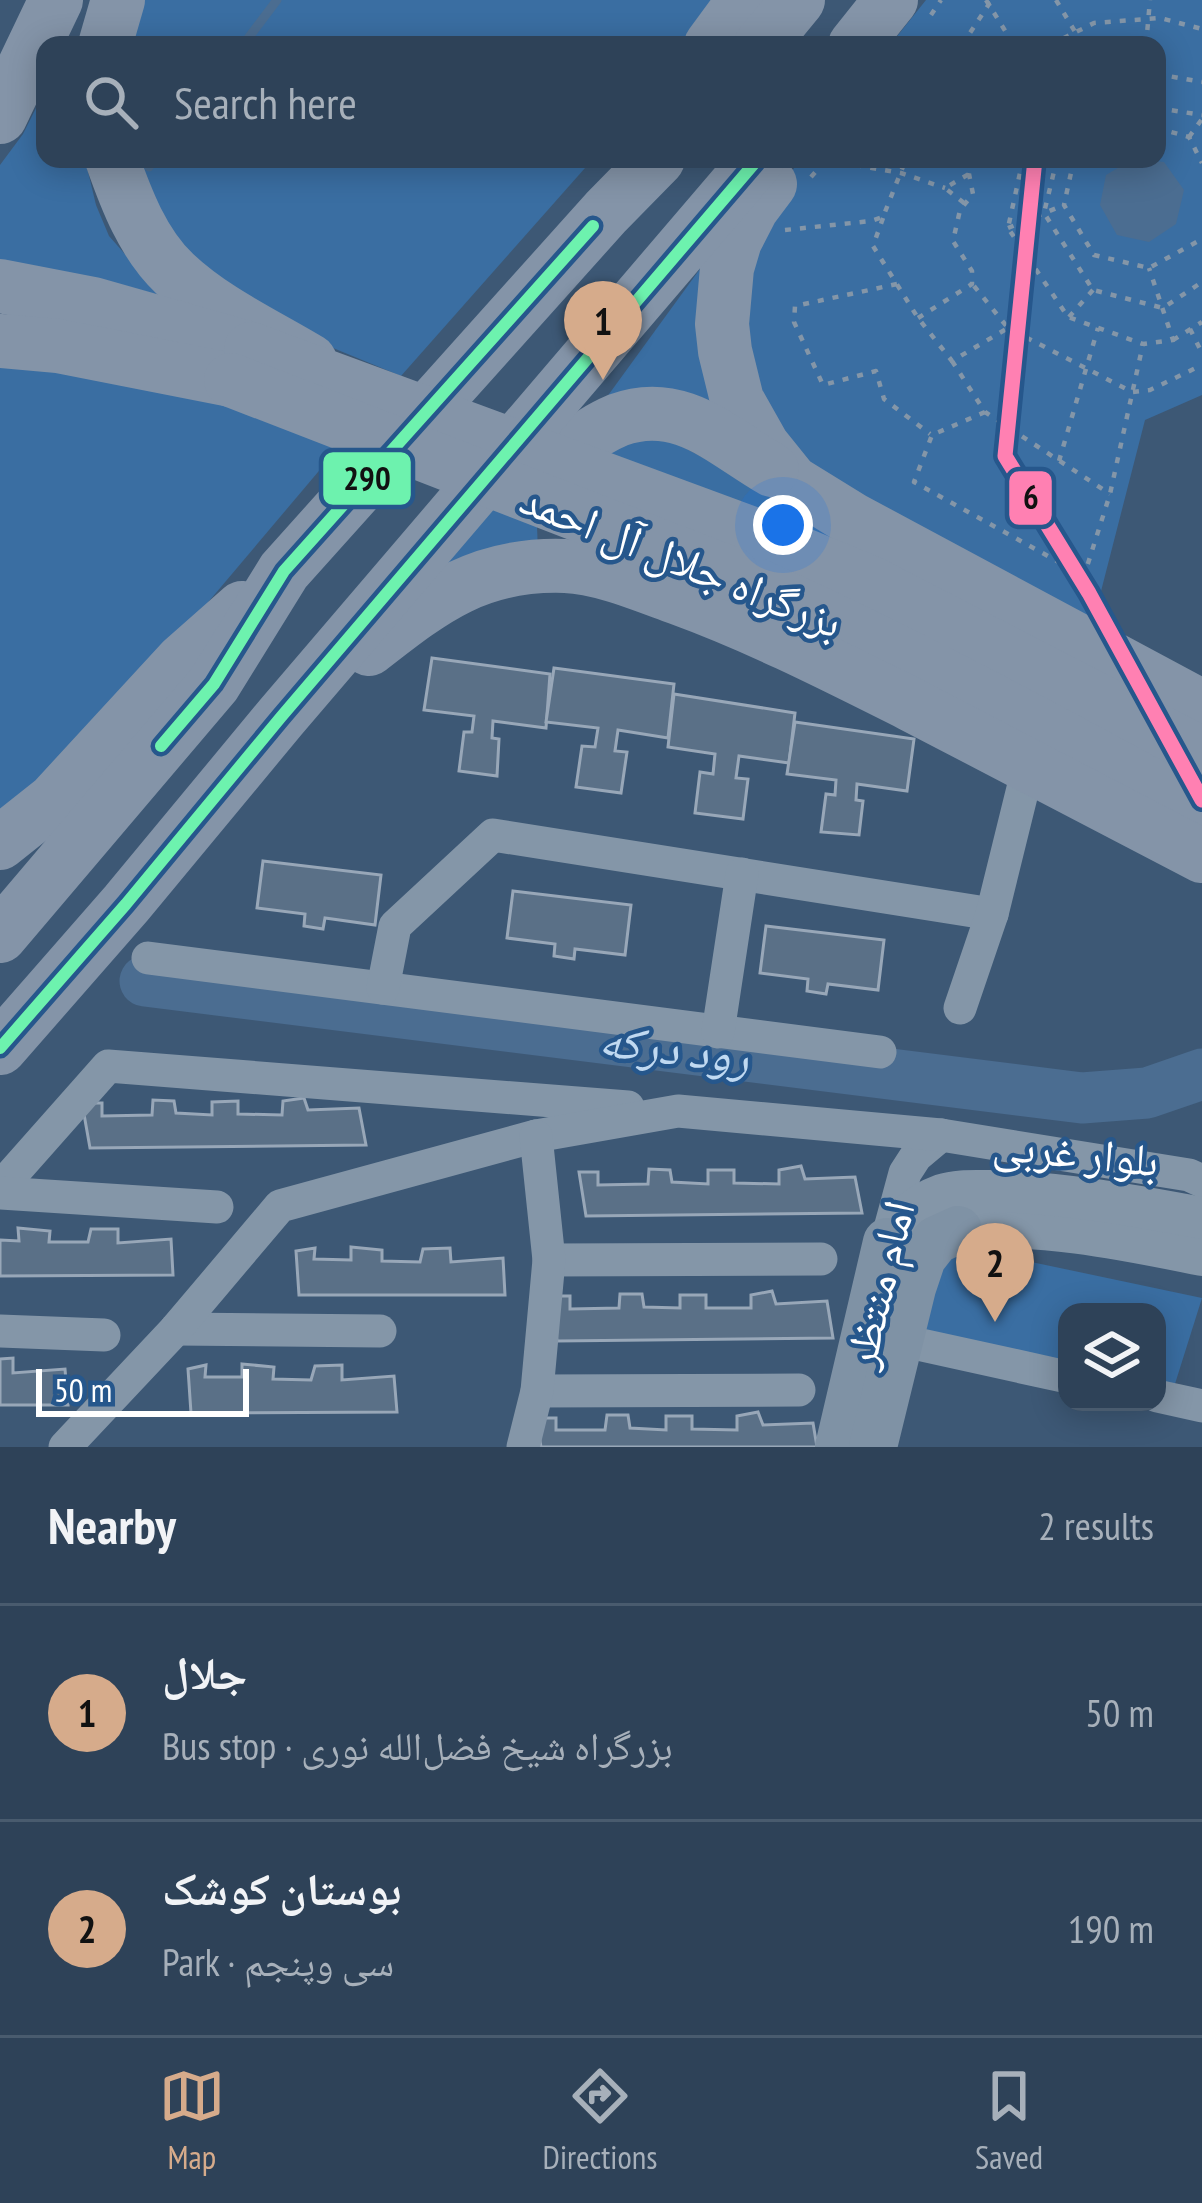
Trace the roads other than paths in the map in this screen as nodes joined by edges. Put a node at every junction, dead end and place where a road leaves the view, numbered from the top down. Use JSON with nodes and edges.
{"nodes":[{"id":1,"x":56,"y":0,"type":"edge"},
{"id":2,"x":118,"y":0,"type":"edge"},
{"id":3,"x":744,"y":0,"type":"edge"},
{"id":4,"x":798,"y":0,"type":"edge"},
{"id":5,"x":39,"y":36,"type":"edge"},
{"id":6,"x":108,"y":36,"type":"edge"},
{"id":7,"x":718,"y":36,"type":"edge"},
{"id":8,"x":768,"y":36,"type":"edge"},
{"id":9,"x":36,"y":42,"type":"edge"},
{"id":10,"x":0,"y":117,"type":"edge"},
{"id":11,"x":116,"y":168,"type":"edge"},
{"id":12,"x":632,"y":168,"type":"edge"},
{"id":13,"x":649,"y":168,"type":"edge"},
{"id":14,"x":750,"y":168,"type":"edge"},
{"id":15,"x":781,"y":168,"type":"edge"},
{"id":16,"x":606,"y":212,"type":"junction"},
{"id":17,"x":0,"y":286,"type":"edge"},
{"id":18,"x":0,"y":321,"type":"edge"},
{"id":19,"x":0,"y":341,"type":"edge"},
{"id":20,"x":241,"y":365,"type":"junction"},
{"id":21,"x":342,"y":381,"type":"junction"},
{"id":22,"x":792,"y":482,"type":"junction"},
{"id":23,"x":744,"y":555,"type":"junction"},
{"id":24,"x":568,"y":565,"type":"junction"},
{"id":25,"x":284,"y":571,"type":"junction"},
{"id":26,"x":1202,"y":707,"type":"edge"},
{"id":27,"x":281,"y":717,"type":"junction"},
{"id":28,"x":1202,"y":754,"type":"edge"},
{"id":29,"x":1029,"y":764,"type":"junction"},
{"id":30,"x":1202,"y":813,"type":"edge"},
{"id":31,"x":0,"y":843,"type":"edge"},
{"id":32,"x":1202,"y":856,"type":"edge"},
{"id":33,"x":742,"y":874,"type":"junction"},
{"id":34,"x":992,"y":914,"type":"junction"},
{"id":35,"x":0,"y":935,"type":"edge"},
{"id":36,"x":148,"y":958,"type":"dead end"},
{"id":37,"x":383,"y":988,"type":"junction"},
{"id":38,"x":960,"y":1008,"type":"dead end"},
{"id":39,"x":718,"y":1032,"type":"junction"},
{"id":40,"x":0,"y":1048,"type":"edge"},
{"id":41,"x":880,"y":1052,"type":"dead end"},
{"id":42,"x":678,"y":1112,"type":"junction"},
{"id":43,"x":941,"y":1135,"type":"junction"},
{"id":44,"x":536,"y":1136,"type":"junction"},
{"id":45,"x":1202,"y":1181,"type":"edge"},
{"id":46,"x":0,"y":1191,"type":"edge"},
{"id":47,"x":218,"y":1207,"type":"dead end"},
{"id":48,"x":1202,"y":1218,"type":"edge"},
{"id":49,"x":958,"y":1230,"type":"joint"},
{"id":50,"x":887,"y":1242,"type":"junction"},
{"id":51,"x":1202,"y":1255,"type":"edge"},
{"id":52,"x":821,"y":1258,"type":"dead end"},
{"id":53,"x":549,"y":1259,"type":"junction"},
{"id":54,"x":176,"y":1329,"type":"junction"},
{"id":55,"x":0,"y":1331,"type":"edge"},
{"id":56,"x":380,"y":1331,"type":"dead end"},
{"id":57,"x":104,"y":1335,"type":"dead end"},
{"id":58,"x":899,"y":1340,"type":"junction"},
{"id":59,"x":1058,"y":1375,"type":"edge"},
{"id":60,"x":537,"y":1390,"type":"junction"},
{"id":61,"x":799,"y":1390,"type":"dead end"},
{"id":62,"x":1166,"y":1398,"type":"edge"},
{"id":63,"x":1202,"y":1406,"type":"edge"},
{"id":64,"x":65,"y":1447,"type":"edge"},
{"id":65,"x":523,"y":1447,"type":"edge"},
{"id":66,"x":839,"y":1447,"type":"edge"},
{"id":67,"x":873,"y":1447,"type":"edge"}],
"edges":[{"from":1,"to":5,"type":"highway"},
{"from":2,"to":6,"type":"highway"},
{"from":3,"to":7,"type":"highway"},
{"from":4,"to":8,"type":"highway"},
{"from":9,"to":10,"type":"highway"},
{"from":11,"to":21,"type":"highway","bridge":true},
{"from":12,"to":16,"type":"highway"},
{"from":13,"to":16,"type":"highway"},
{"from":14,"to":27,"type":"highway"},
{"from":15,"to":22,"type":"highway"},
{"from":16,"to":25,"type":"highway"},
{"from":17,"to":20,"type":"highway","name":"بزرگراه جلال آل احمد"},
{"from":18,"to":20,"type":"highway","name":"بزرگراه جلال آل احمد"},
{"from":19,"to":20,"type":"highway"},
{"from":20,"to":21,"type":"highway","name":"بزرگراه جلال آل احمد","bridge":true},
{"from":20,"to":23,"type":"highway","name":"بزرگراه جلال آل احمد","bridge":true},
{"from":21,"to":23,"type":"highway","name":"بزرگراه جلال آل احمد","bridge":true},
{"from":22,"to":24,"type":"highway"},
{"from":22,"to":26,"type":"highway"},
{"from":23,"to":28,"type":"highway","name":"بزرگراه جلال آل احمد"},
{"from":23,"to":30,"type":"highway","name":"بزرگراه جلال آل احمد"},
{"from":24,"to":27,"type":"highway"},
{"from":24,"to":29,"type":"highway"},
{"from":25,"to":31,"type":"highway"},
{"from":25,"to":35,"type":"highway"},
{"from":27,"to":40,"type":"highway"},
{"from":29,"to":32,"type":"highway"},
{"from":29,"to":34,"type":"street"},
{"from":33,"to":34,"type":"street"},
{"from":33,"to":37,"type":"street"},
{"from":33,"to":39,"type":"street"},
{"from":34,"to":38,"type":"street"},
{"from":36,"to":37,"type":"street"},
{"from":37,"to":39,"type":"street"},
{"from":39,"to":41,"type":"street"},
{"from":42,"to":43,"type":"street"},
{"from":42,"to":44,"type":"street"},
{"from":42,"to":46,"type":"street"},
{"from":43,"to":45,"type":"street"},
{"from":43,"to":50,"type":"street","name":"امام منتظر"},
{"from":44,"to":53,"type":"street"},
{"from":44,"to":54,"type":"street"},
{"from":46,"to":47,"type":"street"},
{"from":48,"to":50,"type":"street","name":"بلوار غربی"},
{"from":49,"to":51,"type":"street","name":"بلوار غربی"},
{"from":49,"to":58,"type":"main road","name":"امام منتظر"},
{"from":50,"to":66,"type":"main road","name":"امام منتظر"},
{"from":52,"to":53,"type":"street"},
{"from":53,"to":60,"type":"street"},
{"from":54,"to":56,"type":"street"},
{"from":54,"to":64,"type":"street"},
{"from":55,"to":57,"type":"street"},
{"from":58,"to":59,"type":"street"},
{"from":58,"to":67,"type":"main road","name":"امام منتظر"},
{"from":60,"to":61,"type":"street"},
{"from":60,"to":65,"type":"street"},
{"from":62,"to":63,"type":"street"}]}
